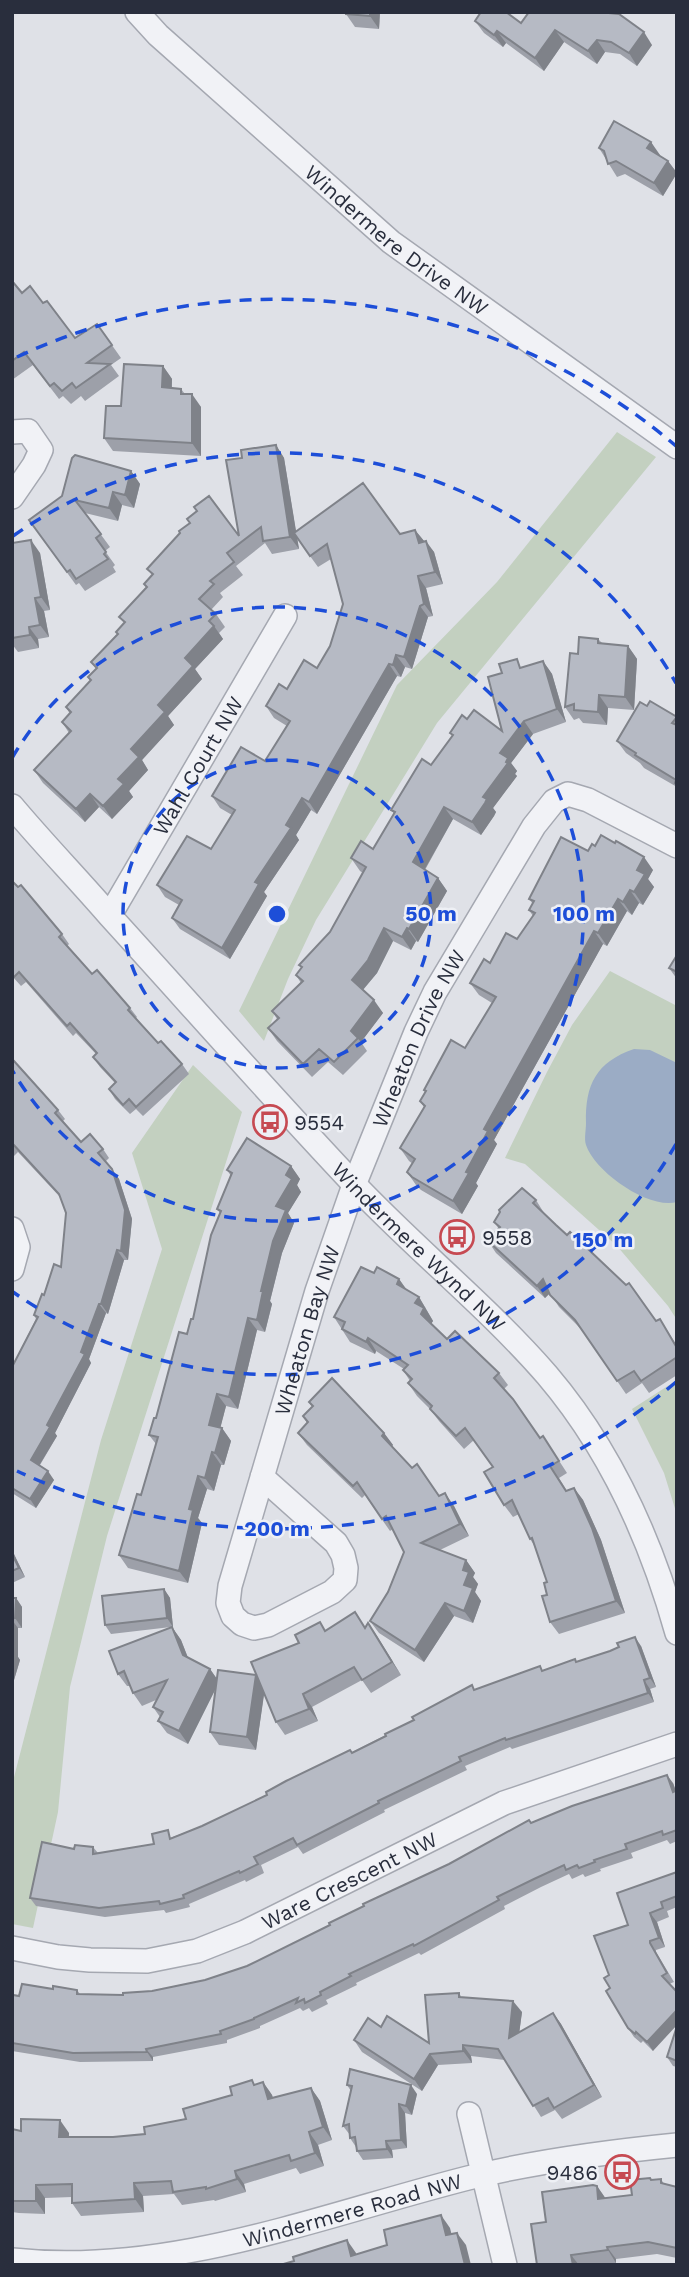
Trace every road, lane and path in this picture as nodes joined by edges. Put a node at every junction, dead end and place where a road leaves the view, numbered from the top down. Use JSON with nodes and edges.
{"nodes":[{"id":1,"x":137,"y":12,"type":"edge"},
{"id":2,"x":12,"y":432,"type":"edge"},
{"id":3,"x":677,"y":447,"type":"edge"},
{"id":4,"x":12,"y":498,"type":"edge"},
{"id":5,"x":285,"y":616,"type":"dead end"},
{"id":6,"x":12,"y":806,"type":"edge"},
{"id":7,"x":677,"y":846,"type":"edge"},
{"id":8,"x":110,"y":915,"type":"junction"},
{"id":9,"x":354,"y":1185,"type":"junction"},
{"id":10,"x":12,"y":1228,"type":"edge"},
{"id":11,"x":12,"y":1269,"type":"edge"},
{"id":12,"x":262,"y":1477,"type":"junction"},
{"id":13,"x":677,"y":1633,"type":"edge"},
{"id":14,"x":677,"y":1744,"type":"edge"},
{"id":15,"x":12,"y":1948,"type":"edge"},
{"id":16,"x":469,"y":2114,"type":"dead end"},
{"id":17,"x":677,"y":2145,"type":"edge"},
{"id":18,"x":484,"y":2175,"type":"junction"},
{"id":19,"x":12,"y":2260,"type":"edge"},
{"id":20,"x":505,"y":2265,"type":"edge"}],
"edges":[{"from":1,"to":3,"type":"street","name":"Windermere Drive NW"},
{"from":2,"to":4,"type":"street"},
{"from":5,"to":8,"type":"street","name":"Wahl Court NW"},
{"from":6,"to":8,"type":"street","name":"Windermere Wynd NW"},
{"from":7,"to":9,"type":"street","name":"Wheaton Drive NW"},
{"from":8,"to":9,"type":"street","name":"Windermere Wynd NW"},
{"from":9,"to":12,"type":"street","name":"Wheaton Bay NW"},
{"from":9,"to":13,"type":"street","name":"Windermere Wynd NW"},
{"from":10,"to":11,"type":"street"},
{"from":12,"to":12,"type":"street","name":"Wheaton Bay NW"},
{"from":14,"to":15,"type":"street","name":"Ware Crescent NW"},
{"from":16,"to":18,"type":"street","name":"Windermere Road NW"},
{"from":17,"to":18,"type":"street","name":"Windermere Road NW"},
{"from":18,"to":19,"type":"street","name":"Windermere Road NW"},
{"from":18,"to":20,"type":"street"}]}
